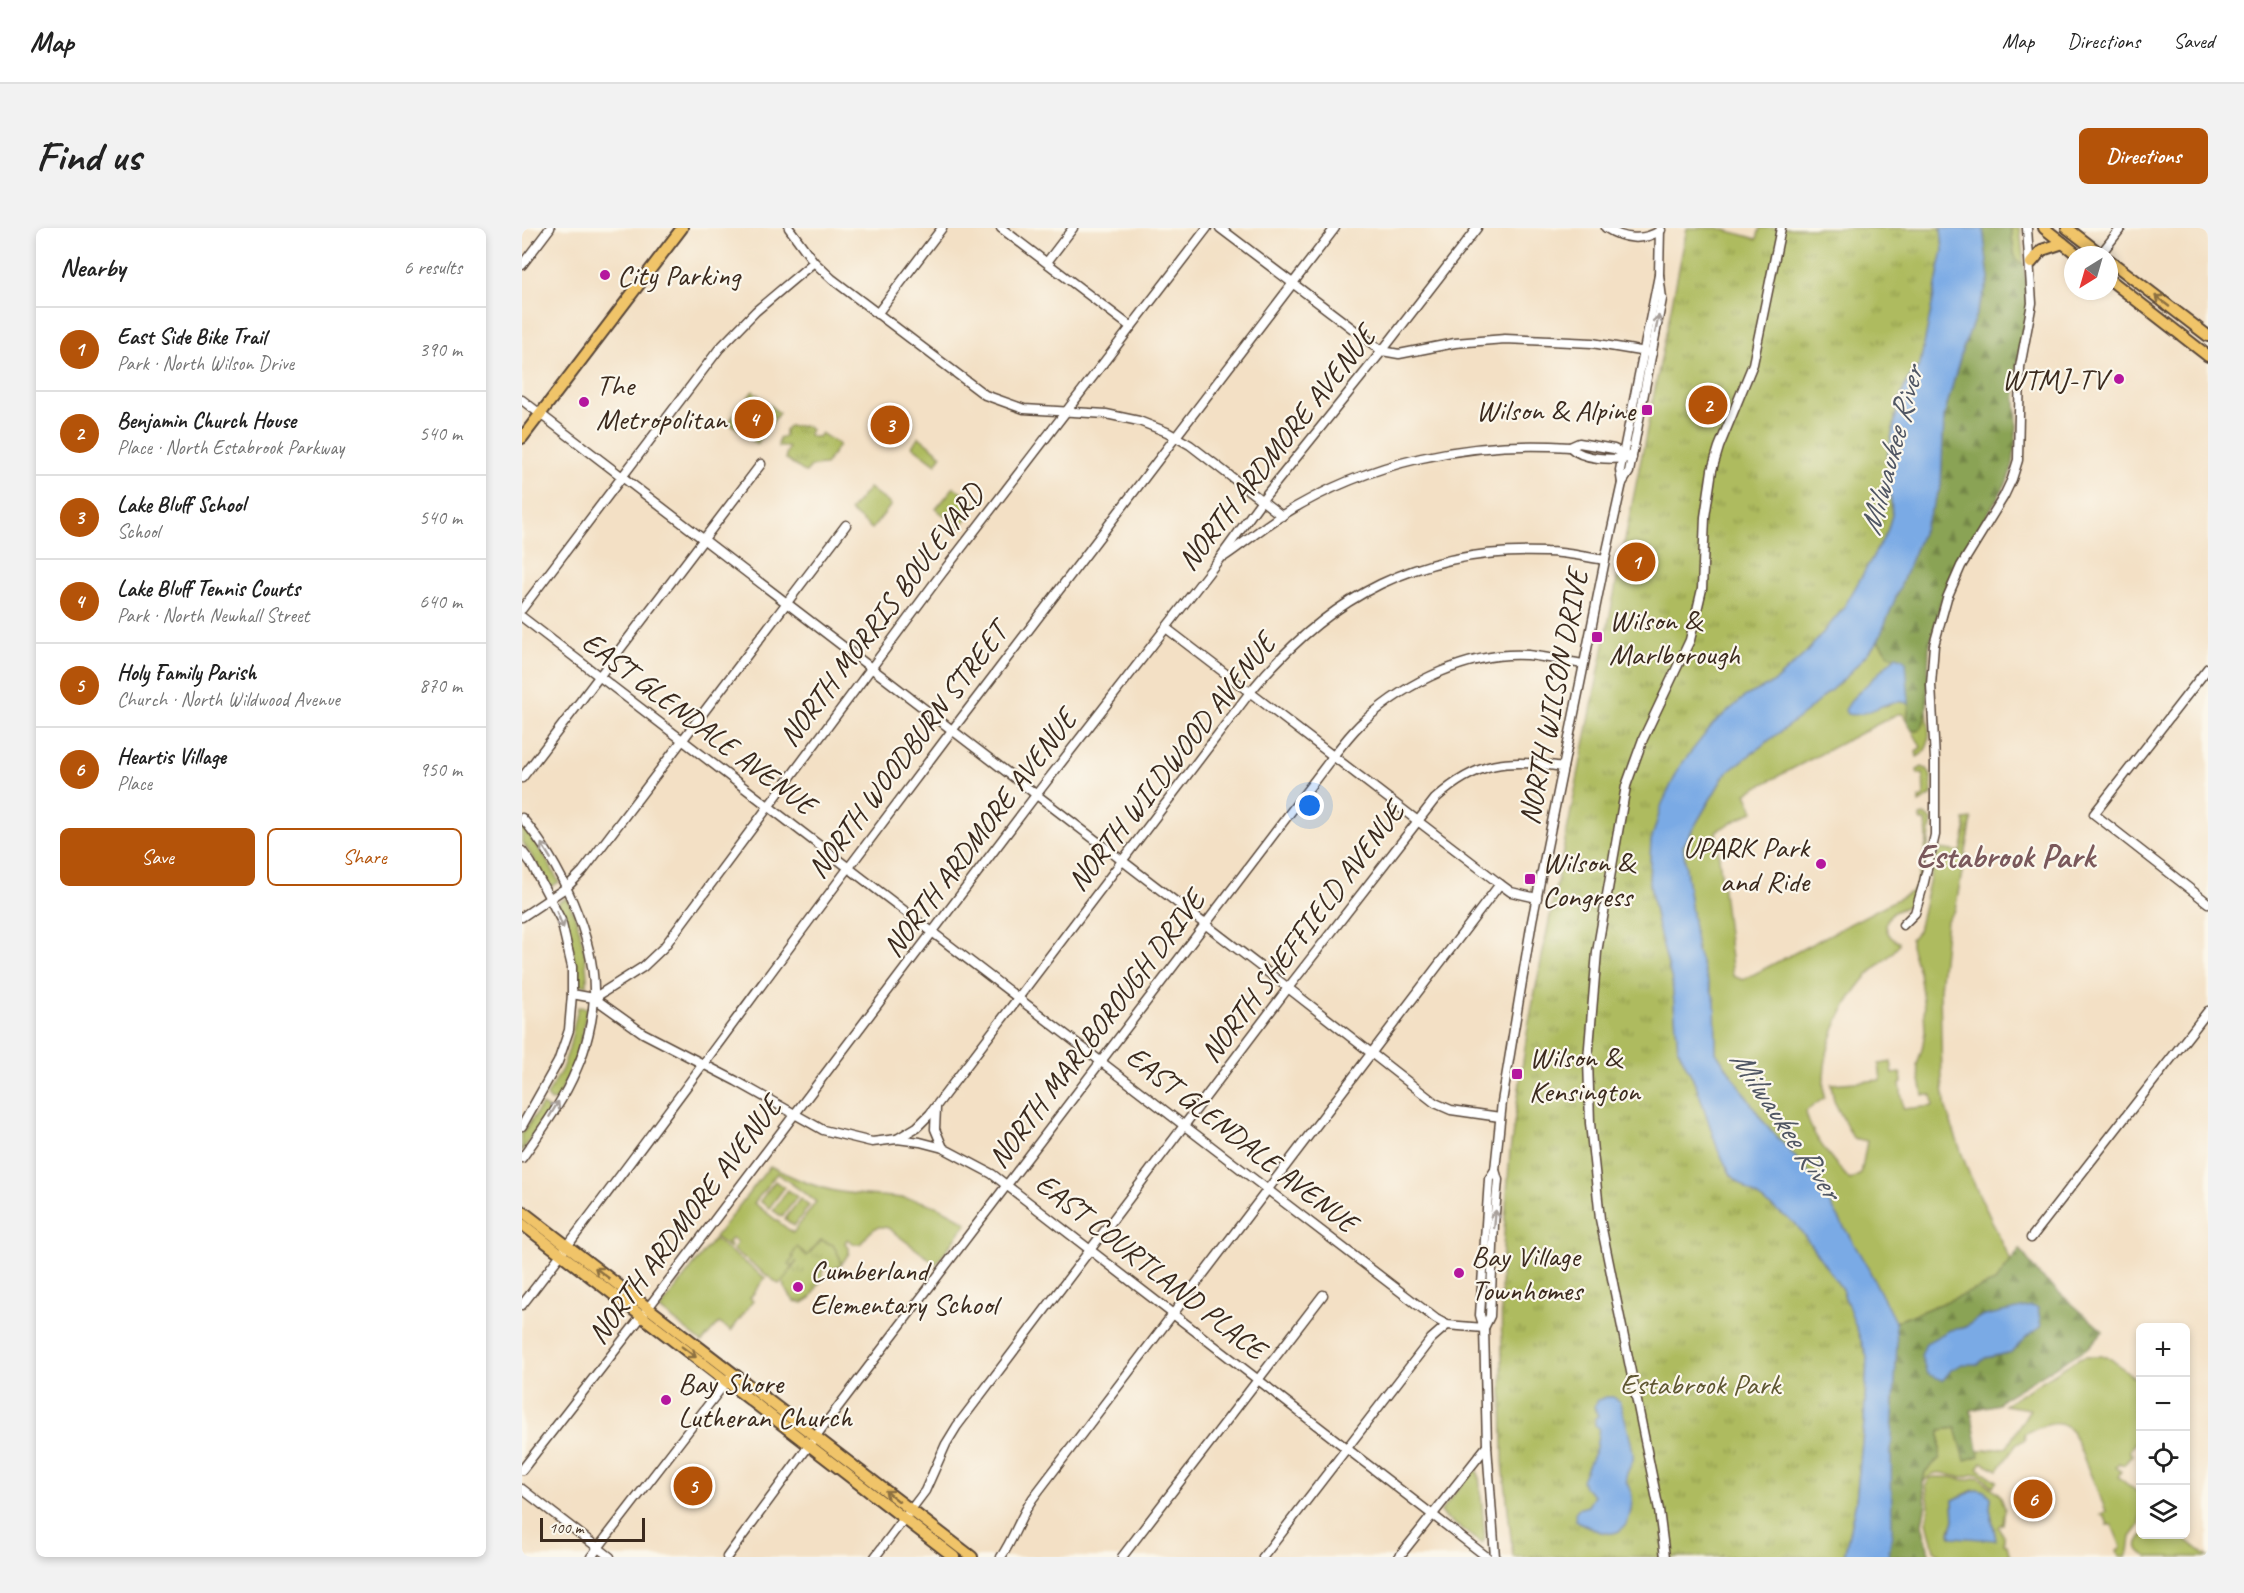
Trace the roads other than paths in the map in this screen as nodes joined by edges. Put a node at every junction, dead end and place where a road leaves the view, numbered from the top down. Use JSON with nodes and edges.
{"nodes":[{"id":1,"x":550,"y":228,"type":"edge"},
{"id":2,"x":682,"y":228,"type":"edge"},
{"id":3,"x":789,"y":228,"type":"edge"},
{"id":4,"x":942,"y":228,"type":"edge"},
{"id":5,"x":1001,"y":228,"type":"edge"},
{"id":6,"x":1073,"y":228,"type":"edge"},
{"id":7,"x":1207,"y":228,"type":"edge"},
{"id":8,"x":1220,"y":228,"type":"edge"},
{"id":9,"x":1335,"y":228,"type":"edge"},
{"id":10,"x":1477,"y":228,"type":"edge"},
{"id":11,"x":1606,"y":228,"type":"edge"},
{"id":12,"x":1612,"y":228,"type":"edge"},
{"id":13,"x":1781,"y":228,"type":"edge"},
{"id":14,"x":2027,"y":228,"type":"edge"},
{"id":15,"x":2044,"y":228,"type":"edge"},
{"id":16,"x":2067,"y":228,"type":"edge"},
{"id":17,"x":2121,"y":228,"type":"edge"},
{"id":18,"x":1658,"y":229,"type":"edge"},
{"id":19,"x":2063,"y":243,"type":"junction"},
{"id":20,"x":2067,"y":246,"type":"edge"},
{"id":21,"x":2090,"y":246,"type":"edge"},
{"id":22,"x":2109,"y":246,"type":"edge"},
{"id":23,"x":814,"y":262,"type":"junction"},
{"id":24,"x":1047,"y":262,"type":"junction"},
{"id":25,"x":2031,"y":263,"type":"junction"},
{"id":26,"x":522,"y":265,"type":"edge"},
{"id":27,"x":2118,"y":267,"type":"edge"},
{"id":28,"x":1292,"y":283,"type":"junction"},
{"id":29,"x":2118,"y":286,"type":"edge"},
{"id":30,"x":877,"y":314,"type":"junction"},
{"id":31,"x":1131,"y":327,"type":"junction"},
{"id":32,"x":2208,"y":336,"type":"edge"},
{"id":33,"x":1382,"y":351,"type":"junction"},
{"id":34,"x":1647,"y":352,"type":"junction"},
{"id":35,"x":2208,"y":356,"type":"edge"},
{"id":36,"x":522,"y":400,"type":"edge"},
{"id":37,"x":1065,"y":411,"type":"junction"},
{"id":38,"x":540,"y":414,"type":"junction"},
{"id":39,"x":1174,"y":436,"type":"junction"},
{"id":40,"x":522,"y":438,"type":"edge"},
{"id":41,"x":1626,"y":457,"type":"junction"},
{"id":42,"x":761,"y":464,"type":"dead end"},
{"id":43,"x":622,"y":477,"type":"junction"},
{"id":44,"x":1262,"y":500,"type":"junction"},
{"id":45,"x":1282,"y":516,"type":"junction"},
{"id":46,"x":846,"y":525,"type":"dead end"},
{"id":47,"x":704,"y":540,"type":"junction"},
{"id":48,"x":1605,"y":560,"type":"junction"},
{"id":49,"x":1217,"y":562,"type":"junction"},
{"id":50,"x":786,"y":604,"type":"junction"},
{"id":51,"x":522,"y":609,"type":"edge"},
{"id":52,"x":522,"y":617,"type":"edge"},
{"id":53,"x":1166,"y":628,"type":"junction"},
{"id":54,"x":1583,"y":664,"type":"junction"},
{"id":55,"x":872,"y":668,"type":"junction"},
{"id":56,"x":2208,"y":668,"type":"edge"},
{"id":57,"x":600,"y":677,"type":"junction"},
{"id":58,"x":1251,"y":692,"type":"junction"},
{"id":59,"x":953,"y":731,"type":"junction"},
{"id":60,"x":684,"y":740,"type":"junction"},
{"id":61,"x":1334,"y":755,"type":"junction"},
{"id":62,"x":1563,"y":767,"type":"junction"},
{"id":63,"x":522,"y":778,"type":"edge"},
{"id":64,"x":1036,"y":795,"type":"junction"},
{"id":65,"x":768,"y":806,"type":"junction"},
{"id":66,"x":522,"y":818,"type":"edge"},
{"id":67,"x":1418,"y":820,"type":"junction"},
{"id":68,"x":522,"y":851,"type":"edge"},
{"id":69,"x":1122,"y":861,"type":"junction"},
{"id":70,"x":849,"y":867,"type":"junction"},
{"id":71,"x":1500,"y":884,"type":"junction"},
{"id":72,"x":567,"y":887,"type":"junction"},
{"id":73,"x":550,"y":898,"type":"junction"},
{"id":74,"x":1537,"y":898,"type":"junction"},
{"id":75,"x":2208,"y":903,"type":"edge"},
{"id":76,"x":522,"y":917,"type":"edge"},
{"id":77,"x":1205,"y":925,"type":"junction"},
{"id":78,"x":1903,"y":925,"type":"dead end"},
{"id":79,"x":933,"y":932,"type":"junction"},
{"id":80,"x":1288,"y":988,"type":"junction"},
{"id":81,"x":572,"y":994,"type":"junction"},
{"id":82,"x":594,"y":998,"type":"junction"},
{"id":83,"x":1019,"y":998,"type":"junction"},
{"id":84,"x":2208,"y":1011,"type":"edge"},
{"id":85,"x":1370,"y":1052,"type":"junction"},
{"id":86,"x":1101,"y":1061,"type":"junction"},
{"id":87,"x":703,"y":1064,"type":"junction"},
{"id":88,"x":936,"y":1106,"type":"junction"},
{"id":89,"x":794,"y":1115,"type":"junction"},
{"id":90,"x":1500,"y":1117,"type":"junction"},
{"id":91,"x":1185,"y":1125,"type":"junction"},
{"id":92,"x":522,"y":1126,"type":"edge"},
{"id":93,"x":897,"y":1140,"type":"junction"},
{"id":94,"x":943,"y":1148,"type":"junction"},
{"id":95,"x":522,"y":1158,"type":"edge"},
{"id":96,"x":1008,"y":1185,"type":"junction"},
{"id":97,"x":1267,"y":1188,"type":"junction"},
{"id":98,"x":522,"y":1211,"type":"edge"},
{"id":99,"x":522,"y":1224,"type":"edge"},
{"id":100,"x":2031,"y":1238,"type":"dead end"},
{"id":101,"x":1092,"y":1249,"type":"junction"},
{"id":102,"x":564,"y":1250,"type":"junction"},
{"id":103,"x":1323,"y":1295,"type":"dead end"},
{"id":104,"x":522,"y":1305,"type":"edge"},
{"id":105,"x":645,"y":1313,"type":"junction"},
{"id":106,"x":1173,"y":1313,"type":"junction"},
{"id":107,"x":1447,"y":1325,"type":"junction"},
{"id":108,"x":1484,"y":1328,"type":"junction"},
{"id":109,"x":730,"y":1377,"type":"junction"},
{"id":110,"x":1258,"y":1379,"type":"junction"},
{"id":111,"x":812,"y":1441,"type":"junction"},
{"id":112,"x":1487,"y":1446,"type":"junction"},
{"id":113,"x":1347,"y":1448,"type":"junction"},
{"id":114,"x":522,"y":1470,"type":"edge"},
{"id":115,"x":522,"y":1489,"type":"edge"},
{"id":116,"x":1432,"y":1514,"type":"junction"},
{"id":117,"x":908,"y":1515,"type":"junction"},
{"id":118,"x":599,"y":1548,"type":"junction"},
{"id":119,"x":591,"y":1557,"type":"edge"},
{"id":120,"x":610,"y":1557,"type":"edge"},
{"id":121,"x":727,"y":1557,"type":"edge"},
{"id":122,"x":875,"y":1557,"type":"edge"},
{"id":123,"x":954,"y":1557,"type":"edge"},
{"id":124,"x":972,"y":1557,"type":"edge"},
{"id":125,"x":1001,"y":1557,"type":"edge"},
{"id":126,"x":1122,"y":1557,"type":"edge"},
{"id":127,"x":1263,"y":1557,"type":"edge"},
{"id":128,"x":1399,"y":1557,"type":"edge"},
{"id":129,"x":1487,"y":1557,"type":"edge"},
{"id":130,"x":1495,"y":1557,"type":"edge"},
{"id":131,"x":1665,"y":1557,"type":"edge"}],
"edges":[{"from":1,"to":26,"type":"street"},
{"from":2,"to":38,"type":"main road"},
{"from":3,"to":23,"type":"street"},
{"from":4,"to":30,"type":"street"},
{"from":5,"to":24,"type":"street"},
{"from":6,"to":24,"type":"street"},
{"from":7,"to":31,"type":"street","name":"NORTH MORRIS BOULEVARD"},
{"from":8,"to":28,"type":"street"},
{"from":9,"to":28,"type":"street","name":"NORTH WOODBURN STREET"},
{"from":10,"to":33,"type":"street","name":"NORTH ARDMORE AVENUE"},
{"from":11,"to":12,"type":"street"},
{"from":11,"to":18,"type":"street"},
{"from":13,"to":131,"type":"street"},
{"from":14,"to":25,"type":"street"},
{"from":15,"to":19,"type":"main road"},
{"from":16,"to":21,"type":"main road"},
{"from":17,"to":22,"type":"street"},
{"from":18,"to":34,"type":"street","name":"NORTH WILSON DRIVE"},
{"from":19,"to":20,"type":"main road"},
{"from":19,"to":25,"type":"main road"},
{"from":23,"to":30,"type":"street"},
{"from":23,"to":43,"type":"street"},
{"from":24,"to":31,"type":"street"},
{"from":25,"to":78,"type":"street"},
{"from":32,"to":27,"type":"main road","one_way":true},
{"from":28,"to":33,"type":"street"},
{"from":28,"to":39,"type":"street","name":"NORTH WOODBURN STREET"},
{"from":29,"to":35,"type":"main road"},
{"from":30,"to":37,"type":"street"},
{"from":31,"to":37,"type":"street","name":"NORTH MORRIS BOULEVARD"},
{"from":33,"to":34,"type":"street"},
{"from":33,"to":44,"type":"street","name":"NORTH ARDMORE AVENUE"},
{"from":34,"to":41,"type":"street","name":"NORTH WILSON DRIVE"},
{"from":36,"to":38,"type":"street"},
{"from":37,"to":39,"type":"street"},
{"from":37,"to":55,"type":"street","name":"NORTH MORRIS BOULEVARD"},
{"from":38,"to":40,"type":"main road"},
{"from":38,"to":43,"type":"street"},
{"from":39,"to":44,"type":"street"},
{"from":39,"to":59,"type":"street","name":"NORTH WOODBURN STREET"},
{"from":41,"to":45,"type":"street"},
{"from":41,"to":48,"type":"street","name":"NORTH WILSON DRIVE"},
{"from":42,"to":47,"type":"street"},
{"from":43,"to":47,"type":"street"},
{"from":43,"to":51,"type":"street"},
{"from":44,"to":45,"type":"street"},
{"from":44,"to":49,"type":"street","name":"NORTH ARDMORE AVENUE"},
{"from":45,"to":49,"type":"street"},
{"from":46,"to":50,"type":"street"},
{"from":47,"to":50,"type":"street"},
{"from":47,"to":57,"type":"street"},
{"from":48,"to":54,"type":"street","name":"NORTH WILSON DRIVE"},
{"from":48,"to":58,"type":"street","name":"NORTH WILDWOOD AVENUE"},
{"from":49,"to":53,"type":"street","name":"NORTH ARDMORE AVENUE"},
{"from":50,"to":55,"type":"street"},
{"from":50,"to":60,"type":"street"},
{"from":52,"to":57,"type":"street","name":"EAST GLENDALE AVENUE"},
{"from":53,"to":58,"type":"street"},
{"from":53,"to":64,"type":"street","name":"NORTH ARDMORE AVENUE"},
{"from":54,"to":61,"type":"street","name":"NORTH MARLBOROUGH DRIVE"},
{"from":54,"to":62,"type":"street","name":"NORTH WILSON DRIVE"},
{"from":55,"to":59,"type":"street"},
{"from":55,"to":65,"type":"street","name":"NORTH MORRIS BOULEVARD"},
{"from":56,"to":75,"type":"street"},
{"from":57,"to":60,"type":"street","name":"EAST GLENDALE AVENUE"},
{"from":57,"to":63,"type":"street"},
{"from":58,"to":61,"type":"street"},
{"from":58,"to":69,"type":"street","name":"NORTH WILDWOOD AVENUE"},
{"from":59,"to":64,"type":"street"},
{"from":59,"to":70,"type":"street","name":"NORTH WOODBURN STREET"},
{"from":60,"to":65,"type":"street","name":"EAST GLENDALE AVENUE"},
{"from":60,"to":72,"type":"street"},
{"from":61,"to":67,"type":"street"},
{"from":61,"to":77,"type":"street","name":"NORTH MARLBOROUGH DRIVE"},
{"from":62,"to":67,"type":"street","name":"NORTH SHEFFIELD AVENUE"},
{"from":62,"to":74,"type":"street","name":"NORTH WILSON DRIVE"},
{"from":64,"to":69,"type":"street"},
{"from":64,"to":79,"type":"street","name":"NORTH ARDMORE AVENUE"},
{"from":65,"to":70,"type":"street","name":"EAST GLENDALE AVENUE"},
{"from":65,"to":82,"type":"street","name":"NORTH MORRIS BOULEVARD"},
{"from":72,"to":66,"type":"street","one_way":true},
{"from":67,"to":71,"type":"street"},
{"from":67,"to":80,"type":"street","name":"NORTH SHEFFIELD AVENUE"},
{"from":68,"to":73,"type":"street"},
{"from":69,"to":77,"type":"street"},
{"from":69,"to":83,"type":"street","name":"NORTH WILDWOOD AVENUE"},
{"from":70,"to":79,"type":"street","name":"EAST GLENDALE AVENUE"},
{"from":70,"to":87,"type":"street","name":"NORTH WOODBURN STREET"},
{"from":71,"to":74,"type":"street"},
{"from":71,"to":85,"type":"street"},
{"from":72,"to":73,"type":"street"},
{"from":72,"to":82,"type":"street"},
{"from":73,"to":76,"type":"street"},
{"from":73,"to":81,"type":"street","one_way":true},
{"from":74,"to":90,"type":"street","name":"NORTH WILSON DRIVE"},
{"from":77,"to":80,"type":"street"},
{"from":77,"to":86,"type":"street","name":"NORTH MARLBOROUGH DRIVE"},
{"from":79,"to":83,"type":"street","name":"EAST GLENDALE AVENUE"},
{"from":79,"to":89,"type":"street","name":"NORTH ARDMORE AVENUE"},
{"from":80,"to":85,"type":"street"},
{"from":80,"to":91,"type":"street","name":"NORTH SHEFFIELD AVENUE"},
{"from":81,"to":82,"type":"street"},
{"from":81,"to":92,"type":"street"},
{"from":82,"to":87,"type":"street","name":"EAST COURTLAND PLACE"},
{"from":95,"to":82,"type":"street","one_way":true},
{"from":83,"to":86,"type":"street","name":"EAST GLENDALE AVENUE"},
{"from":83,"to":88,"type":"street","name":"NORTH WILDWOOD AVENUE"},
{"from":84,"to":100,"type":"street"},
{"from":85,"to":90,"type":"street"},
{"from":85,"to":97,"type":"street"},
{"from":86,"to":91,"type":"street","name":"EAST GLENDALE AVENUE"},
{"from":86,"to":96,"type":"street","name":"NORTH MARLBOROUGH DRIVE"},
{"from":87,"to":89,"type":"street","name":"EAST COURTLAND PLACE"},
{"from":87,"to":102,"type":"street","name":"NORTH WOODBURN STREET"},
{"from":88,"to":93,"type":"street","name":"NORTH WILDWOOD AVENUE"},
{"from":88,"to":94,"type":"street"},
{"from":89,"to":93,"type":"street","name":"EAST COURTLAND PLACE"},
{"from":89,"to":105,"type":"street","name":"NORTH ARDMORE AVENUE"},
{"from":90,"to":108,"type":"street","name":"NORTH WILSON DRIVE"},
{"from":91,"to":97,"type":"street","name":"EAST GLENDALE AVENUE"},
{"from":91,"to":101,"type":"street","name":"NORTH SHEFFIELD AVENUE"},
{"from":93,"to":94,"type":"street","name":"EAST COURTLAND PLACE"},
{"from":94,"to":96,"type":"street","name":"EAST COURTLAND PLACE"},
{"from":96,"to":101,"type":"street","name":"EAST COURTLAND PLACE"},
{"from":96,"to":111,"type":"street","name":"NORTH MARLBOROUGH DRIVE"},
{"from":97,"to":106,"type":"street"},
{"from":97,"to":107,"type":"street","name":"EAST GLENDALE AVENUE"},
{"from":98,"to":102,"type":"main road"},
{"from":99,"to":102,"type":"main road"},
{"from":101,"to":106,"type":"street","name":"EAST COURTLAND PLACE"},
{"from":101,"to":117,"type":"street","name":"NORTH SHEFFIELD AVENUE"},
{"from":102,"to":104,"type":"street","name":"NORTH WOODBURN STREET"},
{"from":102,"to":105,"type":"main road"},
{"from":103,"to":110,"type":"street"},
{"from":105,"to":109,"type":"main road"},
{"from":105,"to":114,"type":"street","name":"NORTH ARDMORE AVENUE"},
{"from":106,"to":110,"type":"street","name":"EAST COURTLAND PLACE"},
{"from":106,"to":125,"type":"street"},
{"from":107,"to":108,"type":"street","name":"EAST GLENDALE AVENUE"},
{"from":107,"to":113,"type":"street"},
{"from":108,"to":112,"type":"street","name":"NORTH WILSON DRIVE"},
{"from":109,"to":111,"type":"main road"},
{"from":109,"to":118,"type":"street"},
{"from":110,"to":113,"type":"street","name":"EAST COURTLAND PLACE"},
{"from":110,"to":126,"type":"street"},
{"from":111,"to":117,"type":"main road"},
{"from":111,"to":121,"type":"street","name":"NORTH MARLBOROUGH DRIVE"},
{"from":112,"to":116,"type":"street"},
{"from":112,"to":130,"type":"street","name":"NORTH WILSON DRIVE"},
{"from":113,"to":116,"type":"street","name":"EAST COURTLAND PLACE"},
{"from":113,"to":127,"type":"street"},
{"from":115,"to":118,"type":"street"},
{"from":116,"to":128,"type":"street"},
{"from":116,"to":129,"type":"street","name":"EAST COURTLAND PLACE"},
{"from":117,"to":122,"type":"street","name":"NORTH SHEFFIELD AVENUE"},
{"from":117,"to":123,"type":"main road"},
{"from":117,"to":124,"type":"main road"},
{"from":118,"to":119,"type":"street"},
{"from":118,"to":120,"type":"street"}]}
